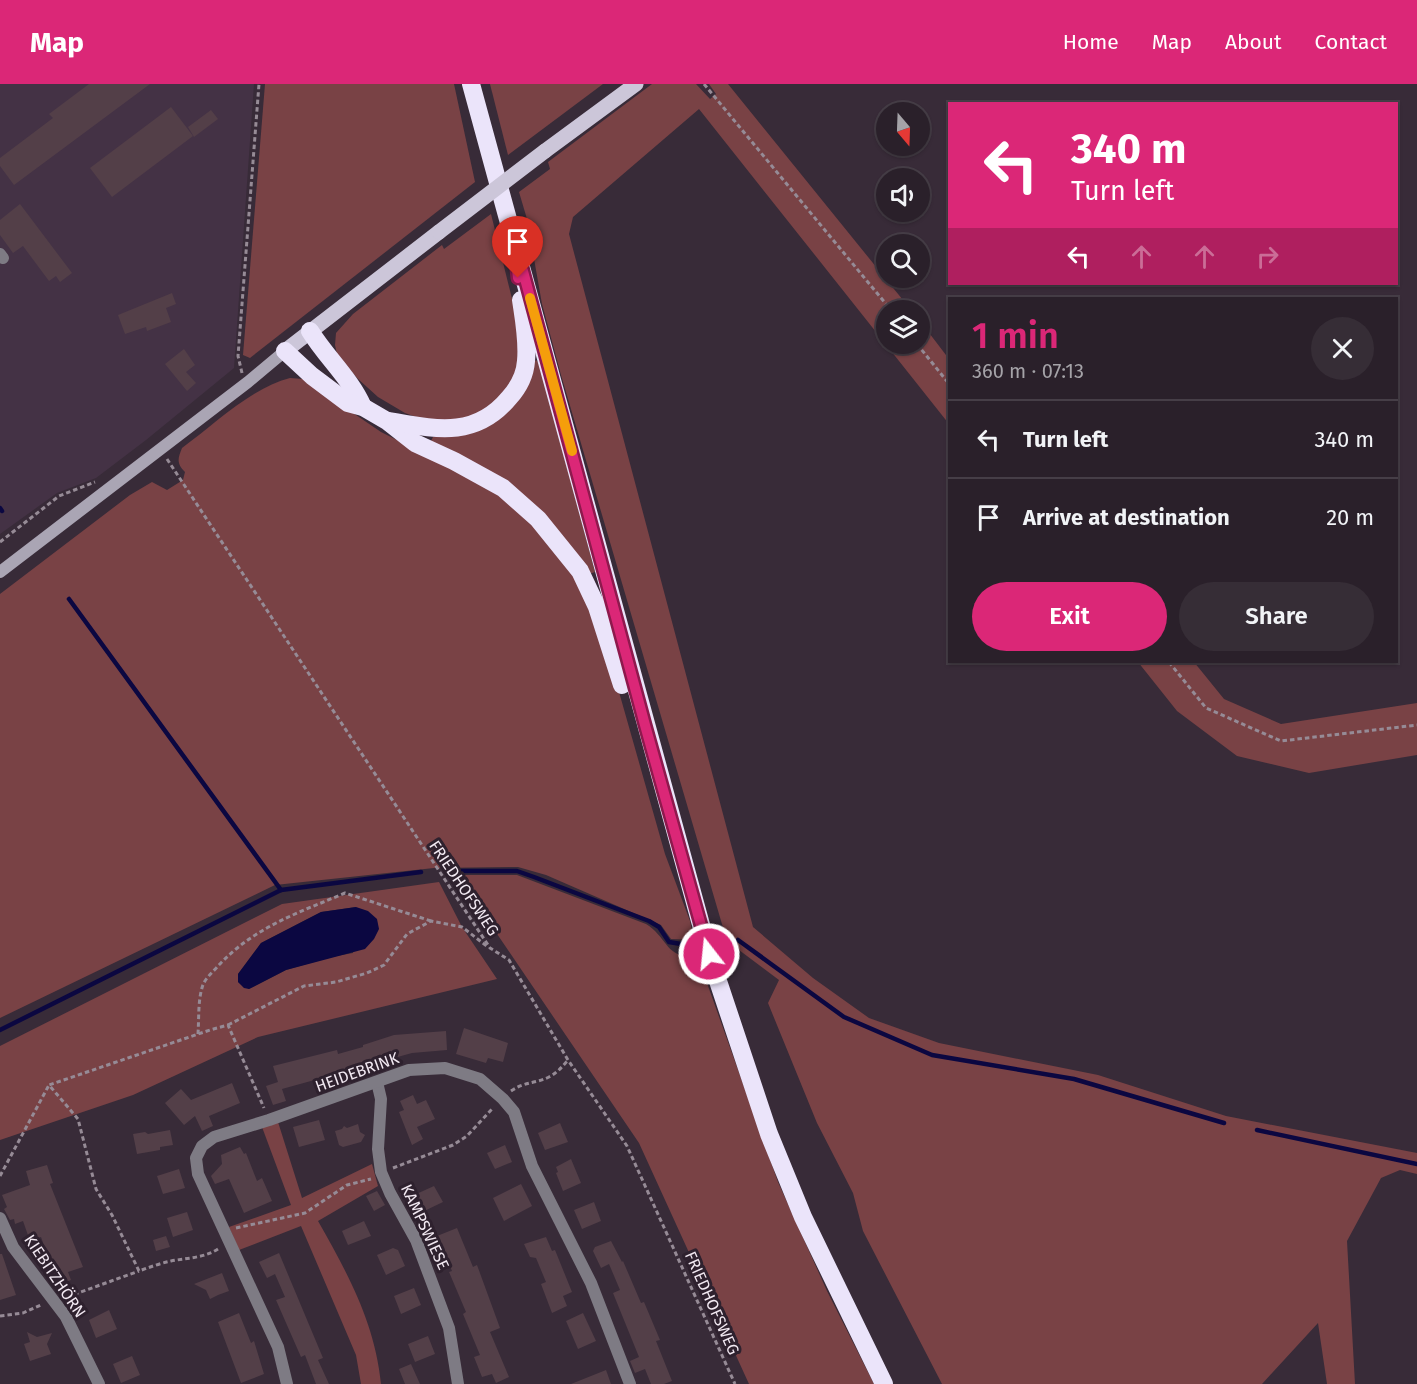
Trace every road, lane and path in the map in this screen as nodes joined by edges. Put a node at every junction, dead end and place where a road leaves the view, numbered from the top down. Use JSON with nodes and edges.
{"nodes":[{"id":1,"x":259,"y":84,"type":"edge"},
{"id":2,"x":472,"y":84,"type":"edge"},
{"id":3,"x":636,"y":84,"type":"edge"},
{"id":4,"x":704,"y":84,"type":"edge"},
{"id":5,"x":513,"y":234,"type":"junction"},
{"id":6,"x":883,"y":300,"type":"edge"},
{"id":7,"x":310,"y":331,"type":"junction"},
{"id":8,"x":285,"y":351,"type":"junction"},
{"id":9,"x":925,"y":354,"type":"edge"},
{"id":10,"x":249,"y":363,"type":"dead end"},
{"id":11,"x":240,"y":370,"type":"junction"},
{"id":12,"x":248,"y":382,"type":"junction"},
{"id":13,"x":948,"y":383,"type":"edge"},
{"id":14,"x":363,"y":407,"type":"junction"},
{"id":15,"x":387,"y":421,"type":"junction"},
{"id":16,"x":160,"y":449,"type":"junction"},
{"id":17,"x":95,"y":481,"type":"dead end"},
{"id":18,"x":0,"y":542,"type":"edge"},
{"id":19,"x":0,"y":572,"type":"edge"},
{"id":20,"x":1170,"y":663,"type":"edge"},
{"id":21,"x":645,"y":725,"type":"junction"},
{"id":22,"x":1417,"y":725,"type":"edge"},
{"id":23,"x":431,"y":921,"type":"junction"},
{"id":24,"x":490,"y":948,"type":"junction"},
{"id":25,"x":228,"y":1025,"type":"junction"},
{"id":26,"x":198,"y":1034,"type":"junction"},
{"id":27,"x":568,"y":1060,"type":"junction"},
{"id":28,"x":377,"y":1082,"type":"junction"},
{"id":29,"x":49,"y":1085,"type":"junction"},
{"id":30,"x":503,"y":1099,"type":"junction"},
{"id":31,"x":269,"y":1120,"type":"junction"},
{"id":32,"x":381,"y":1172,"type":"junction"},
{"id":33,"x":0,"y":1176,"type":"edge"},
{"id":34,"x":0,"y":1218,"type":"edge"},
{"id":35,"x":227,"y":1237,"type":"junction"},
{"id":36,"x":139,"y":1271,"type":"junction"},
{"id":37,"x":54,"y":1302,"type":"junction"},
{"id":38,"x":0,"y":1316,"type":"edge"},
{"id":39,"x":99,"y":1384,"type":"edge"},
{"id":40,"x":287,"y":1384,"type":"edge"},
{"id":41,"x":458,"y":1384,"type":"edge"},
{"id":42,"x":630,"y":1384,"type":"edge"},
{"id":43,"x":735,"y":1384,"type":"edge"},
{"id":44,"x":884,"y":1384,"type":"edge"}],
"edges":[{"from":1,"to":11,"type":"path"},
{"from":2,"to":5,"type":"highway"},
{"from":3,"to":7,"type":"main road","bridge":true},
{"from":4,"to":6,"type":"path"},
{"from":5,"to":15,"type":"highway"},
{"from":5,"to":21,"type":"highway"},
{"from":7,"to":8,"type":"main road"},
{"from":7,"to":14,"type":"highway"},
{"from":8,"to":12,"type":"main road"},
{"from":8,"to":14,"type":"highway"},
{"from":9,"to":13,"type":"path"},
{"from":10,"to":11,"type":"path"},
{"from":11,"to":12,"type":"path"},
{"from":12,"to":16,"type":"main road"},
{"from":14,"to":15,"type":"highway"},
{"from":15,"to":21,"type":"highway"},
{"from":16,"to":19,"type":"main road"},
{"from":16,"to":24,"type":"path","name":"FRIEDHOFSWEG"},
{"from":17,"to":18,"type":"path"},
{"from":20,"to":22,"type":"path"},
{"from":21,"to":44,"type":"highway"},
{"from":23,"to":24,"type":"path"},
{"from":23,"to":25,"type":"path"},
{"from":23,"to":26,"type":"path"},
{"from":24,"to":27,"type":"path","name":"FRIEDHOFSWEG"},
{"from":25,"to":26,"type":"path"},
{"from":25,"to":31,"type":"path"},
{"from":26,"to":29,"type":"path"},
{"from":27,"to":30,"type":"path"},
{"from":27,"to":43,"type":"path","name":"FRIEDHOFSWEG"},
{"from":28,"to":30,"type":"street","name":"HEIDEBRINK"},
{"from":28,"to":31,"type":"street","name":"HEIDEBRINK"},
{"from":28,"to":32,"type":"street","name":"KAMPSWIESE"},
{"from":29,"to":33,"type":"path"},
{"from":29,"to":36,"type":"path"},
{"from":30,"to":32,"type":"path"},
{"from":30,"to":42,"type":"street","name":"HEIDEBRINK"},
{"from":31,"to":35,"type":"street","name":"HEIDEBRINK"},
{"from":32,"to":35,"type":"path"},
{"from":32,"to":41,"type":"street","name":"KAMPSWIESE"},
{"from":34,"to":37,"type":"street","name":"KIEBITZHÖRN"},
{"from":35,"to":36,"type":"path"},
{"from":35,"to":40,"type":"street","name":"HEIDEBRINK"},
{"from":36,"to":37,"type":"path"},
{"from":37,"to":38,"type":"path"},
{"from":37,"to":39,"type":"street","name":"KIEBITZHÖRN"}]}
